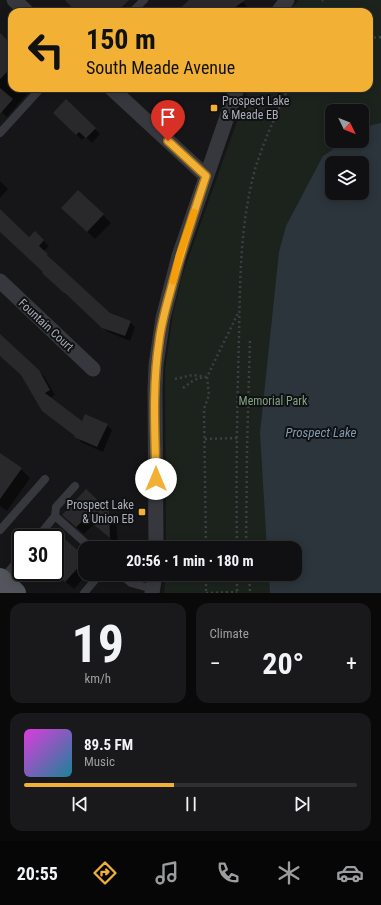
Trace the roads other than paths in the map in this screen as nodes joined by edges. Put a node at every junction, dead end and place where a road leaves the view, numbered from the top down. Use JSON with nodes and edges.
{"nodes":[{"id":1,"x":14,"y":0,"type":"edge"},
{"id":2,"x":144,"y":0,"type":"edge"},
{"id":3,"x":288,"y":0,"type":"edge"},
{"id":4,"x":23,"y":8,"type":"edge"},
{"id":5,"x":136,"y":8,"type":"edge"},
{"id":6,"x":281,"y":8,"type":"edge"},
{"id":7,"x":37,"y":92,"type":"edge"},
{"id":8,"x":115,"y":92,"type":"edge"},
{"id":9,"x":236,"y":92,"type":"edge"},
{"id":10,"x":0,"y":133,"type":"edge"},
{"id":11,"x":206,"y":176,"type":"junction"},
{"id":12,"x":0,"y":281,"type":"edge"},
{"id":13,"x":93,"y":369,"type":"dead end"},
{"id":14,"x":45,"y":479,"type":"dead end"},
{"id":15,"x":75,"y":486,"type":"dead end"},
{"id":16,"x":55,"y":516,"type":"junction"},
{"id":17,"x":44,"y":529,"type":"edge"},
{"id":18,"x":0,"y":530,"type":"edge"},
{"id":19,"x":83,"y":541,"type":"edge"},
{"id":20,"x":156,"y":541,"type":"edge"},
{"id":21,"x":12,"y":573,"type":"edge"},
{"id":22,"x":95,"y":581,"type":"edge"},
{"id":23,"x":129,"y":581,"type":"edge"},
{"id":24,"x":154,"y":581,"type":"edge"},
{"id":25,"x":6,"y":584,"type":"edge"},
{"id":26,"x":89,"y":591,"type":"edge"},
{"id":27,"x":153,"y":591,"type":"edge"}],
"edges":[{"from":1,"to":4,"type":"street"},
{"from":2,"to":5,"type":"lane"},
{"from":3,"to":6,"type":"street"},
{"from":7,"to":10,"type":"lane"},
{"from":8,"to":11,"type":"street"},
{"from":9,"to":11,"type":"street"},
{"from":11,"to":20,"type":"street"},
{"from":12,"to":13,"type":"street","name":"Fountain Court"},
{"from":14,"to":18,"type":"lane"},
{"from":15,"to":16,"type":"lane"},
{"from":16,"to":17,"type":"lane"},
{"from":16,"to":19,"type":"lane"},
{"from":21,"to":25,"type":"lane"},
{"from":22,"to":26,"type":"lane"},
{"from":23,"to":27,"type":"lane"},
{"from":24,"to":27,"type":"street"}]}
